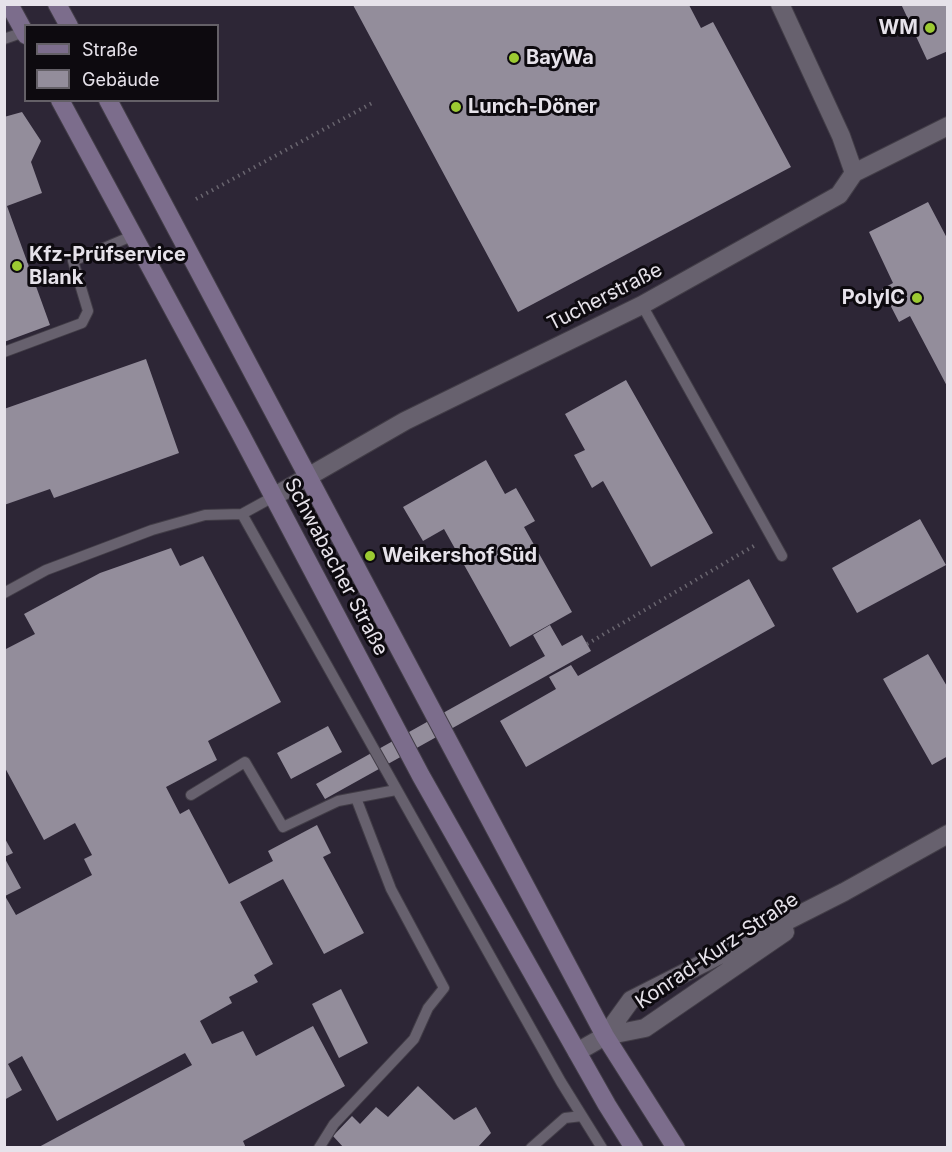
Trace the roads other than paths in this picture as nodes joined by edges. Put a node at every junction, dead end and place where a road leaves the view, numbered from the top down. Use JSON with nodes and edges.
{"nodes":[{"id":1,"x":9,"y":4,"type":"edge"},
{"id":2,"x":57,"y":4,"type":"edge"},
{"id":3,"x":780,"y":4,"type":"edge"},
{"id":4,"x":68,"y":24,"type":"edge"},
{"id":5,"x":24,"y":31,"type":"edge"},
{"id":6,"x":24,"y":33,"type":"edge"},
{"id":7,"x":4,"y":39,"type":"edge"},
{"id":8,"x":61,"y":102,"type":"edge"},
{"id":9,"x":109,"y":102,"type":"edge"},
{"id":10,"x":948,"y":126,"type":"edge"},
{"id":11,"x":854,"y":173,"type":"junction"},
{"id":12,"x":132,"y":236,"type":"junction"},
{"id":13,"x":642,"y":305,"type":"junction"},
{"id":14,"x":4,"y":352,"type":"edge"},
{"id":15,"x":308,"y":478,"type":"junction"},
{"id":16,"x":273,"y":497,"type":"junction"},
{"id":17,"x":242,"y":514,"type":"junction"},
{"id":18,"x":782,"y":556,"type":"dead end"},
{"id":19,"x":4,"y":593,"type":"edge"},
{"id":20,"x":396,"y":790,"type":"junction"},
{"id":21,"x":190,"y":795,"type":"dead end"},
{"id":22,"x":356,"y":798,"type":"junction"},
{"id":23,"x":948,"y":834,"type":"edge"},
{"id":24,"x":844,"y":892,"type":"junction"},
{"id":25,"x":606,"y":1036,"type":"junction"},
{"id":26,"x":577,"y":1052,"type":"junction"},
{"id":27,"x":582,"y":1116,"type":"junction"},
{"id":28,"x":319,"y":1148,"type":"edge"},
{"id":29,"x":531,"y":1148,"type":"edge"},
{"id":30,"x":602,"y":1148,"type":"edge"},
{"id":31,"x":634,"y":1148,"type":"edge"},
{"id":32,"x":676,"y":1148,"type":"edge"}],
"edges":[{"from":1,"to":5,"type":"main road"},
{"from":2,"to":4,"type":"main road"},
{"from":3,"to":11,"type":"street"},
{"from":6,"to":7,"type":"lane"},
{"from":8,"to":12,"type":"main road","name":"Schwabacher Straße"},
{"from":9,"to":15,"type":"main road","name":"Schwabacher Straße"},
{"from":10,"to":11,"type":"street","name":"Tucherstraße"},
{"from":11,"to":13,"type":"street","name":"Tucherstraße"},
{"from":12,"to":14,"type":"lane"},
{"from":12,"to":16,"type":"main road","name":"Schwabacher Straße"},
{"from":13,"to":15,"type":"street","name":"Tucherstraße"},
{"from":13,"to":18,"type":"lane"},
{"from":15,"to":16,"type":"street","name":"Tucherstraße"},
{"from":15,"to":25,"type":"main road","name":"Schwabacher Straße"},
{"from":16,"to":17,"type":"lane"},
{"from":16,"to":26,"type":"main road","name":"Schwabacher Straße"},
{"from":17,"to":19,"type":"lane"},
{"from":17,"to":20,"type":"lane"},
{"from":20,"to":22,"type":"lane"},
{"from":20,"to":27,"type":"lane"},
{"from":21,"to":22,"type":"lane"},
{"from":22,"to":28,"type":"lane"},
{"from":23,"to":24,"type":"street","name":"Konrad-Kurz-Straße"},
{"from":24,"to":25,"type":"street","name":"Konrad-Kurz-Straße"},
{"from":24,"to":25,"type":"street","name":"Konrad-Kurz-Straße"},
{"from":25,"to":26,"type":"street"},
{"from":25,"to":32,"type":"main road","name":"Schwabacher Straße"},
{"from":26,"to":31,"type":"main road","name":"Schwabacher Straße"},
{"from":27,"to":29,"type":"lane"},
{"from":27,"to":30,"type":"lane"}]}
